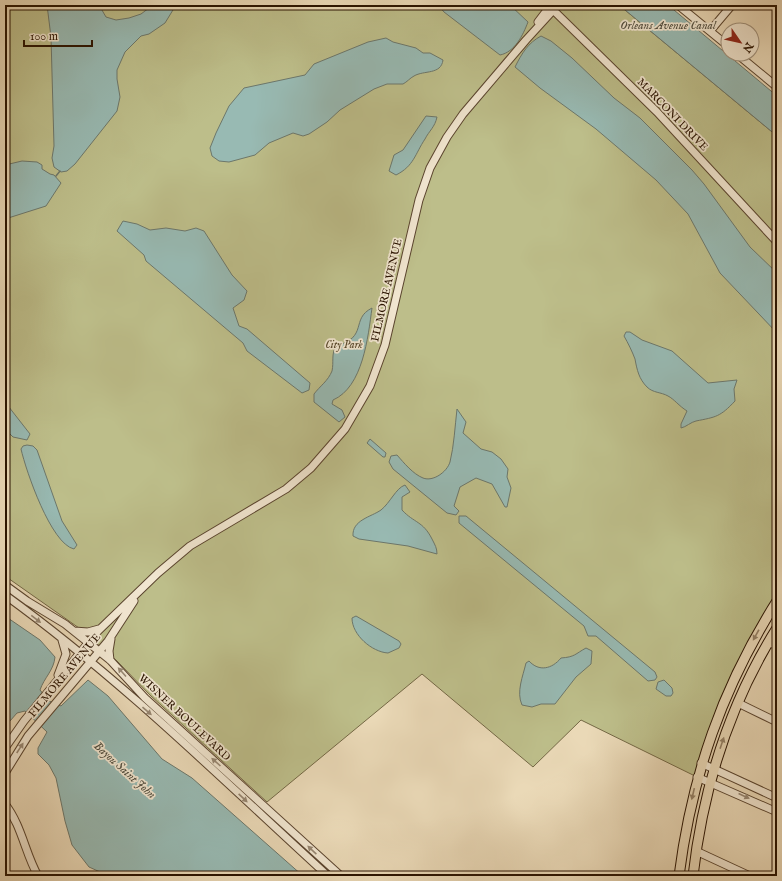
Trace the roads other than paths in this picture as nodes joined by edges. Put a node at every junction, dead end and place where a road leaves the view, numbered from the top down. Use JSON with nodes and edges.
{"nodes":[{"id":1,"x":678,"y":5,"type":"edge"},
{"id":2,"x":732,"y":5,"type":"edge"},
{"id":3,"x":552,"y":6,"type":"edge"},
{"id":4,"x":710,"y":32,"type":"junction"},
{"id":5,"x":720,"y":40,"type":"edge"},
{"id":6,"x":747,"y":62,"type":"edge"},
{"id":7,"x":777,"y":87,"type":"edge"},
{"id":8,"x":777,"y":242,"type":"edge"},
{"id":9,"x":5,"y":585,"type":"edge"},
{"id":10,"x":140,"y":591,"type":"junction"},
{"id":11,"x":5,"y":595,"type":"edge"},
{"id":12,"x":777,"y":602,"type":"edge"},
{"id":13,"x":101,"y":628,"type":"junction"},
{"id":14,"x":777,"y":628,"type":"edge"},
{"id":15,"x":74,"y":631,"type":"junction"},
{"id":16,"x":112,"y":634,"type":"junction"},
{"id":17,"x":62,"y":640,"type":"junction"},
{"id":18,"x":88,"y":642,"type":"junction"},
{"id":19,"x":768,"y":642,"type":"junction"},
{"id":20,"x":777,"y":646,"type":"edge"},
{"id":21,"x":99,"y":651,"type":"junction"},
{"id":22,"x":79,"y":654,"type":"junction"},
{"id":23,"x":110,"y":660,"type":"junction"},
{"id":24,"x":90,"y":662,"type":"junction"},
{"id":25,"x":739,"y":666,"type":"junction"},
{"id":26,"x":102,"y":672,"type":"junction"},
{"id":27,"x":752,"y":672,"type":"junction"},
{"id":28,"x":79,"y":675,"type":"junction"},
{"id":29,"x":52,"y":686,"type":"junction"},
{"id":30,"x":738,"y":703,"type":"junction"},
{"id":31,"x":777,"y":722,"type":"edge"},
{"id":32,"x":5,"y":748,"type":"edge"},
{"id":33,"x":701,"y":763,"type":"junction"},
{"id":34,"x":714,"y":768,"type":"junction"},
{"id":35,"x":5,"y":773,"type":"edge"},
{"id":36,"x":697,"y":777,"type":"junction"},
{"id":37,"x":734,"y":778,"type":"junction"},
{"id":38,"x":710,"y":782,"type":"junction"},
{"id":39,"x":728,"y":789,"type":"junction"},
{"id":40,"x":777,"y":798,"type":"edge"},
{"id":41,"x":5,"y":804,"type":"edge"},
{"id":42,"x":777,"y":812,"type":"edge"},
{"id":43,"x":696,"y":851,"type":"junction"},
{"id":44,"x":38,"y":876,"type":"edge"},
{"id":45,"x":328,"y":876,"type":"edge"},
{"id":46,"x":341,"y":876,"type":"edge"},
{"id":47,"x":679,"y":876,"type":"edge"},
{"id":48,"x":693,"y":876,"type":"edge"},
{"id":49,"x":750,"y":876,"type":"edge"}],
"edges":[{"from":1,"to":4,"type":"street"},
{"from":2,"to":4,"type":"street"},
{"from":3,"to":8,"type":"street","name":"MARCONI DRIVE"},
{"from":3,"to":10,"type":"street","name":"FILMORE AVENUE"},
{"from":4,"to":5,"type":"street"},
{"from":6,"to":7,"type":"street"},
{"from":9,"to":15,"type":"street","name":"WISNER BOULEVARD"},
{"from":10,"to":13,"type":"street","name":"FILMORE AVENUE"},
{"from":10,"to":16,"type":"street","name":"FILMORE AVENUE"},
{"from":11,"to":17,"type":"street","name":"WISNER BOULEVARD","one_way":true},
{"from":12,"to":25,"type":"main road","one_way":true},
{"from":13,"to":15,"type":"street"},
{"from":13,"to":18,"type":"street","name":"FILMORE AVENUE"},
{"from":14,"to":19,"type":"main road"},
{"from":15,"to":18,"type":"street","name":"WISNER BOULEVARD"},
{"from":16,"to":21,"type":"street","name":"FILMORE AVENUE"},
{"from":16,"to":23,"type":"street"},
{"from":17,"to":22,"type":"street","name":"WISNER BOULEVARD"},
{"from":17,"to":29,"type":"street"},
{"from":18,"to":21,"type":"street","name":"WISNER BOULEVARD"},
{"from":18,"to":22,"type":"street","name":"FILMORE AVENUE"},
{"from":19,"to":20,"type":"street"},
{"from":19,"to":27,"type":"main road"},
{"from":21,"to":23,"type":"street","name":"WISNER BOULEVARD"},
{"from":21,"to":24,"type":"street","name":"FILMORE AVENUE"},
{"from":22,"to":24,"type":"street","name":"WISNER BOULEVARD"},
{"from":22,"to":29,"type":"street","name":"FILMORE AVENUE"},
{"from":46,"to":23,"type":"street","name":"WISNER BOULEVARD","one_way":true},
{"from":24,"to":26,"type":"street","name":"WISNER BOULEVARD"},
{"from":24,"to":28,"type":"street","name":"FILMORE AVENUE"},
{"from":25,"to":27,"type":"main road"},
{"from":25,"to":33,"type":"main road"},
{"from":26,"to":28,"type":"street"},
{"from":26,"to":45,"type":"street","name":"WISNER BOULEVARD","one_way":true},
{"from":27,"to":30,"type":"main road"},
{"from":35,"to":28,"type":"street","name":"FILMORE AVENUE","one_way":true},
{"from":29,"to":32,"type":"street","name":"FILMORE AVENUE"},
{"from":30,"to":31,"type":"street"},
{"from":34,"to":30,"type":"main road","one_way":true},
{"from":33,"to":34,"type":"street"},
{"from":33,"to":36,"type":"main road"},
{"from":34,"to":37,"type":"street"},
{"from":34,"to":38,"type":"main road"},
{"from":36,"to":38,"type":"street"},
{"from":36,"to":47,"type":"main road","one_way":true},
{"from":37,"to":39,"type":"street"},
{"from":37,"to":40,"type":"street"},
{"from":38,"to":39,"type":"street"},
{"from":38,"to":43,"type":"main road"},
{"from":39,"to":42,"type":"street","one_way":true},
{"from":41,"to":44,"type":"street"},
{"from":43,"to":48,"type":"main road"},
{"from":43,"to":49,"type":"street"}]}
